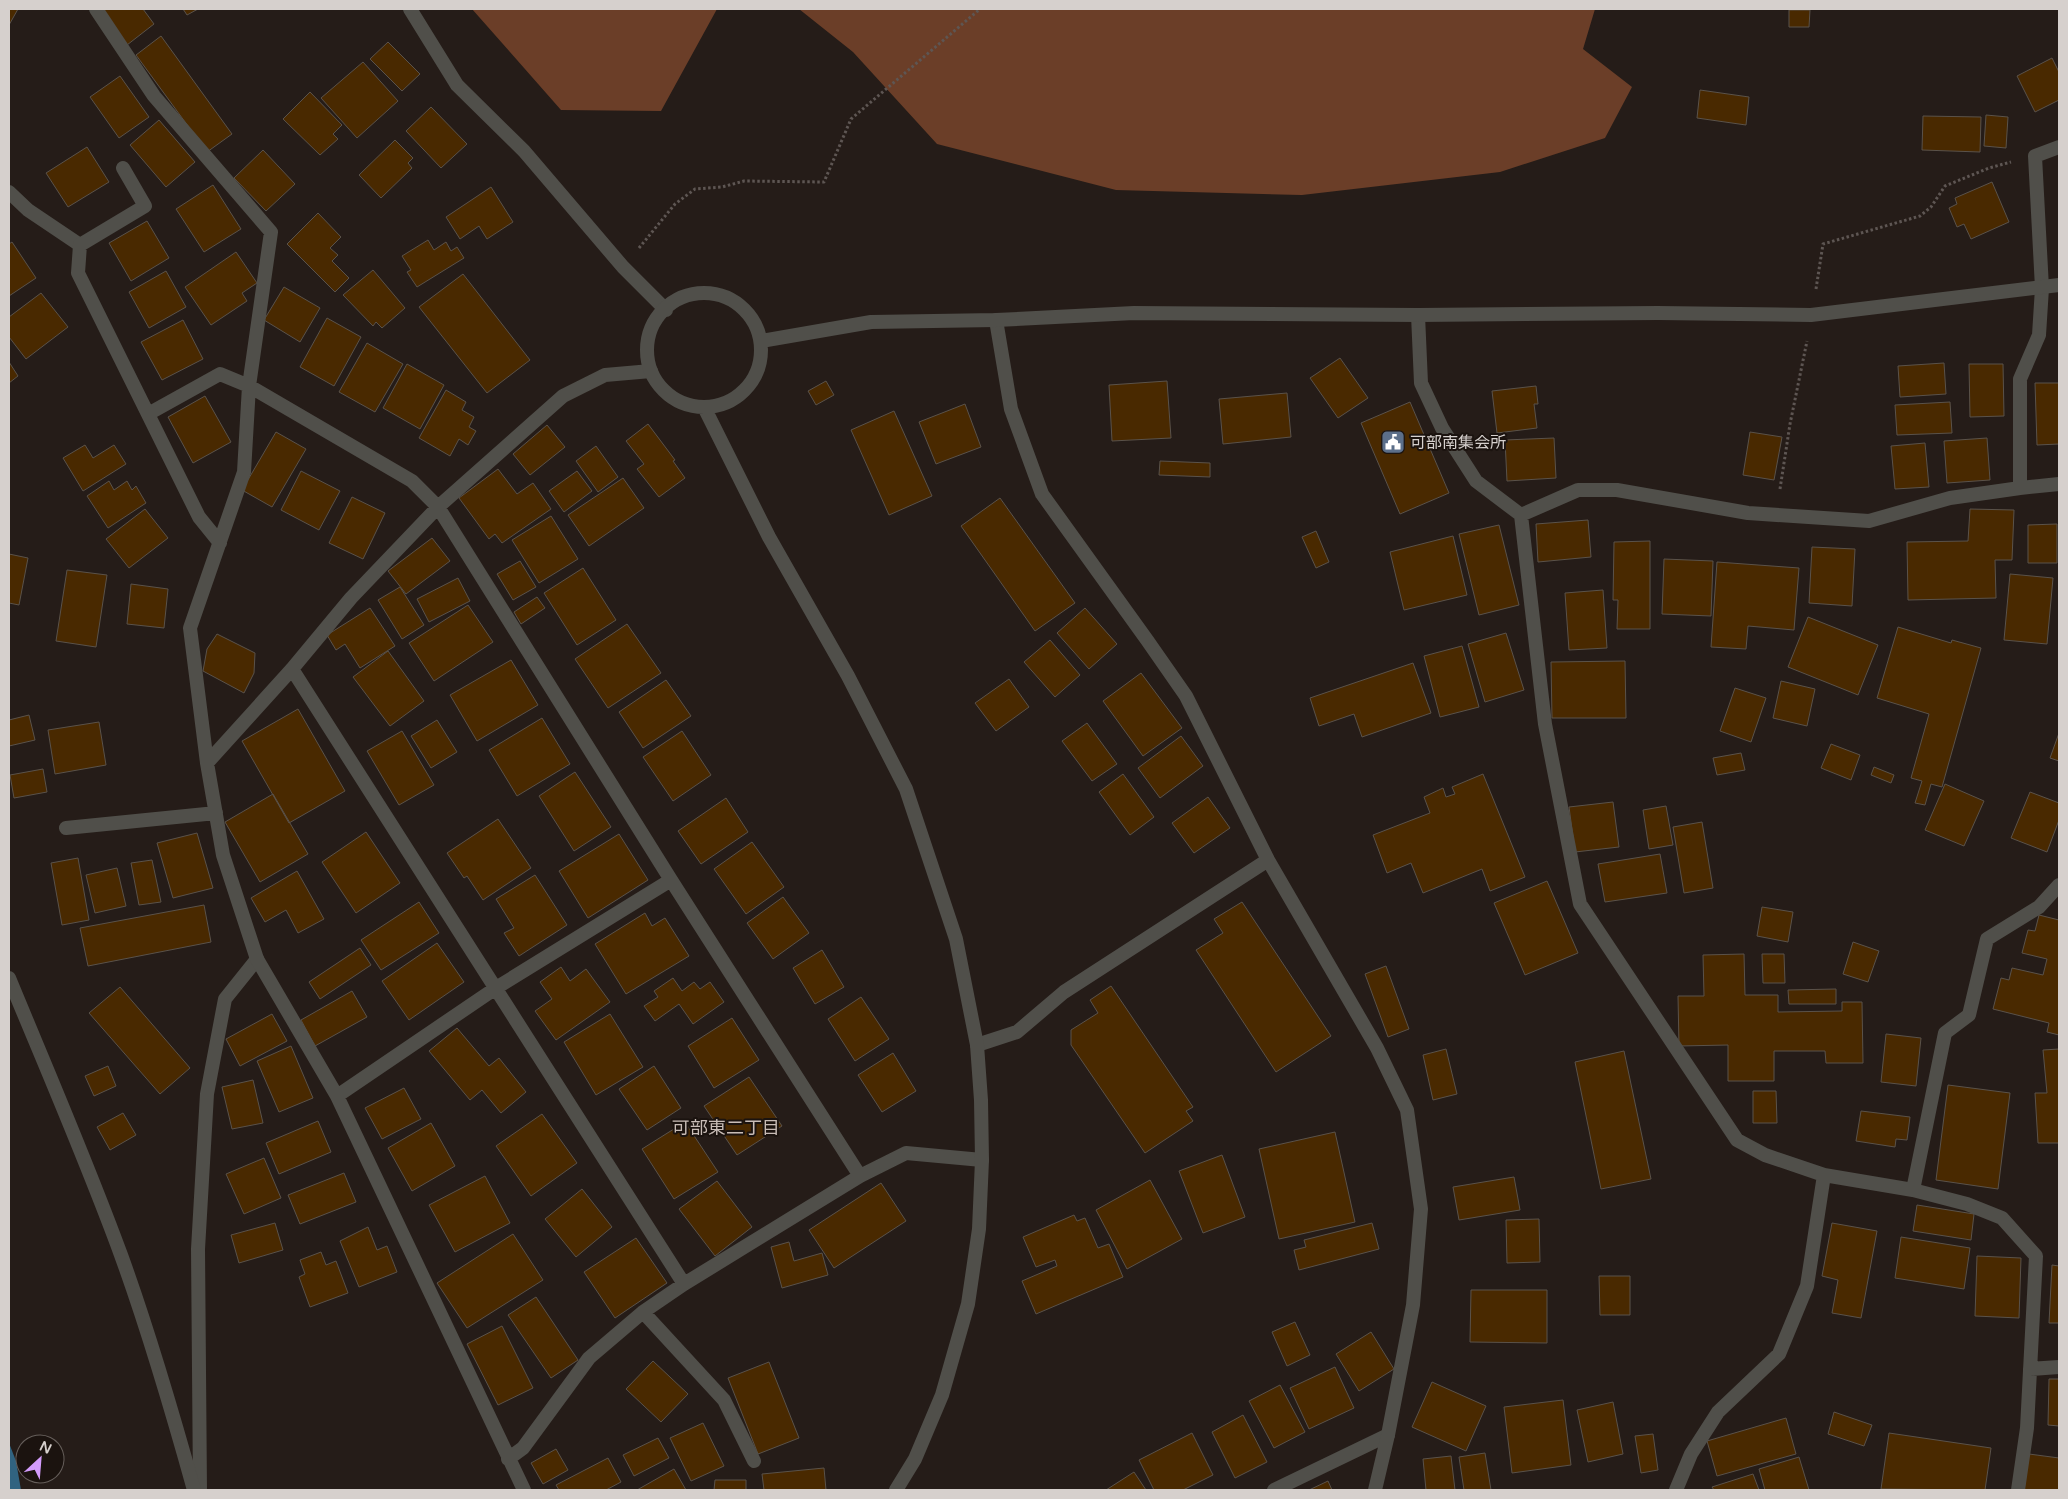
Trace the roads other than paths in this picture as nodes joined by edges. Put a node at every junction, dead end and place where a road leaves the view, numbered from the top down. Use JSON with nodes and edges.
{"nodes":[{"id":1,"x":96,"y":9,"type":"edge"},
{"id":2,"x":410,"y":9,"type":"edge"},
{"id":3,"x":2059,"y":147,"type":"edge"},
{"id":4,"x":122,"y":168,"type":"dead end"},
{"id":5,"x":9,"y":192,"type":"edge"},
{"id":6,"x":80,"y":245,"type":"junction"},
{"id":7,"x":2059,"y":285,"type":"edge"},
{"id":8,"x":2042,"y":288,"type":"junction"},
{"id":9,"x":666,"y":310,"type":"junction"},
{"id":10,"x":1418,"y":315,"type":"junction"},
{"id":11,"x":996,"y":320,"type":"junction"},
{"id":12,"x":761,"y":341,"type":"junction"},
{"id":13,"x":651,"y":372,"type":"junction"},
{"id":14,"x":249,"y":386,"type":"junction"},
{"id":15,"x":704,"y":407,"type":"junction"},
{"id":16,"x":148,"y":414,"type":"junction"},
{"id":17,"x":2059,"y":484,"type":"edge"},
{"id":18,"x":2020,"y":488,"type":"junction"},
{"id":19,"x":438,"y":507,"type":"junction"},
{"id":20,"x":1521,"y":515,"type":"junction"},
{"id":21,"x":220,"y":543,"type":"junction"},
{"id":22,"x":292,"y":669,"type":"junction"},
{"id":23,"x":207,"y":763,"type":"junction"},
{"id":24,"x":216,"y":813,"type":"junction"},
{"id":25,"x":66,"y":828,"type":"dead end"},
{"id":26,"x":1268,"y":860,"type":"junction"},
{"id":27,"x":671,"y":880,"type":"junction"},
{"id":28,"x":2059,"y":885,"type":"edge"},
{"id":29,"x":257,"y":959,"type":"junction"},
{"id":30,"x":9,"y":978,"type":"edge"},
{"id":31,"x":496,"y":988,"type":"junction"},
{"id":32,"x":977,"y":1045,"type":"junction"},
{"id":33,"x":337,"y":1096,"type":"junction"},
{"id":34,"x":982,"y":1160,"type":"junction"},
{"id":35,"x":1824,"y":1174,"type":"junction"},
{"id":36,"x":860,"y":1176,"type":"junction"},
{"id":37,"x":1913,"y":1190,"type":"junction"},
{"id":38,"x":684,"y":1284,"type":"junction"},
{"id":39,"x":643,"y":1312,"type":"junction"},
{"id":40,"x":2059,"y":1367,"type":"edge"},
{"id":41,"x":2030,"y":1369,"type":"junction"},
{"id":42,"x":1388,"y":1435,"type":"junction"},
{"id":43,"x":508,"y":1459,"type":"junction"},
{"id":44,"x":754,"y":1462,"type":"dead end"},
{"id":45,"x":194,"y":1490,"type":"edge"},
{"id":46,"x":200,"y":1490,"type":"edge"},
{"id":47,"x":524,"y":1490,"type":"edge"},
{"id":48,"x":896,"y":1490,"type":"edge"},
{"id":49,"x":1274,"y":1490,"type":"edge"},
{"id":50,"x":1375,"y":1490,"type":"edge"},
{"id":51,"x":1676,"y":1490,"type":"edge"},
{"id":52,"x":2018,"y":1490,"type":"edge"}],
"edges":[{"from":1,"to":14,"type":"street"},
{"from":2,"to":9,"type":"street"},
{"from":3,"to":8,"type":"street"},
{"from":4,"to":6,"type":"street"},
{"from":5,"to":6,"type":"street"},
{"from":6,"to":16,"type":"street"},
{"from":7,"to":8,"type":"street"},
{"from":8,"to":10,"type":"street"},
{"from":8,"to":18,"type":"street"},
{"from":9,"to":12,"type":"street"},
{"from":9,"to":13,"type":"street"},
{"from":10,"to":11,"type":"street"},
{"from":10,"to":20,"type":"street"},
{"from":11,"to":12,"type":"street"},
{"from":11,"to":26,"type":"street"},
{"from":12,"to":15,"type":"street"},
{"from":13,"to":15,"type":"street"},
{"from":13,"to":19,"type":"street"},
{"from":14,"to":16,"type":"street"},
{"from":14,"to":19,"type":"street"},
{"from":14,"to":21,"type":"street"},
{"from":15,"to":32,"type":"street"},
{"from":16,"to":21,"type":"street"},
{"from":17,"to":18,"type":"street"},
{"from":18,"to":20,"type":"street"},
{"from":19,"to":22,"type":"street"},
{"from":19,"to":27,"type":"street"},
{"from":20,"to":35,"type":"street"},
{"from":21,"to":23,"type":"street"},
{"from":22,"to":23,"type":"street"},
{"from":22,"to":31,"type":"street"},
{"from":23,"to":24,"type":"street"},
{"from":24,"to":25,"type":"street"},
{"from":24,"to":29,"type":"street"},
{"from":26,"to":32,"type":"street"},
{"from":26,"to":42,"type":"street"},
{"from":27,"to":31,"type":"street"},
{"from":27,"to":36,"type":"street"},
{"from":28,"to":37,"type":"street"},
{"from":29,"to":33,"type":"street"},
{"from":29,"to":46,"type":"street"},
{"from":30,"to":45,"type":"street"},
{"from":31,"to":33,"type":"street"},
{"from":31,"to":38,"type":"street"},
{"from":32,"to":34,"type":"street"},
{"from":33,"to":43,"type":"street"},
{"from":34,"to":36,"type":"street"},
{"from":34,"to":48,"type":"street"},
{"from":35,"to":37,"type":"street"},
{"from":35,"to":51,"type":"street"},
{"from":36,"to":38,"type":"street"},
{"from":37,"to":41,"type":"street"},
{"from":38,"to":39,"type":"street"},
{"from":39,"to":43,"type":"street"},
{"from":39,"to":44,"type":"street"},
{"from":40,"to":41,"type":"street"},
{"from":41,"to":52,"type":"street"},
{"from":42,"to":49,"type":"street"},
{"from":42,"to":50,"type":"street"},
{"from":43,"to":47,"type":"street"}]}
